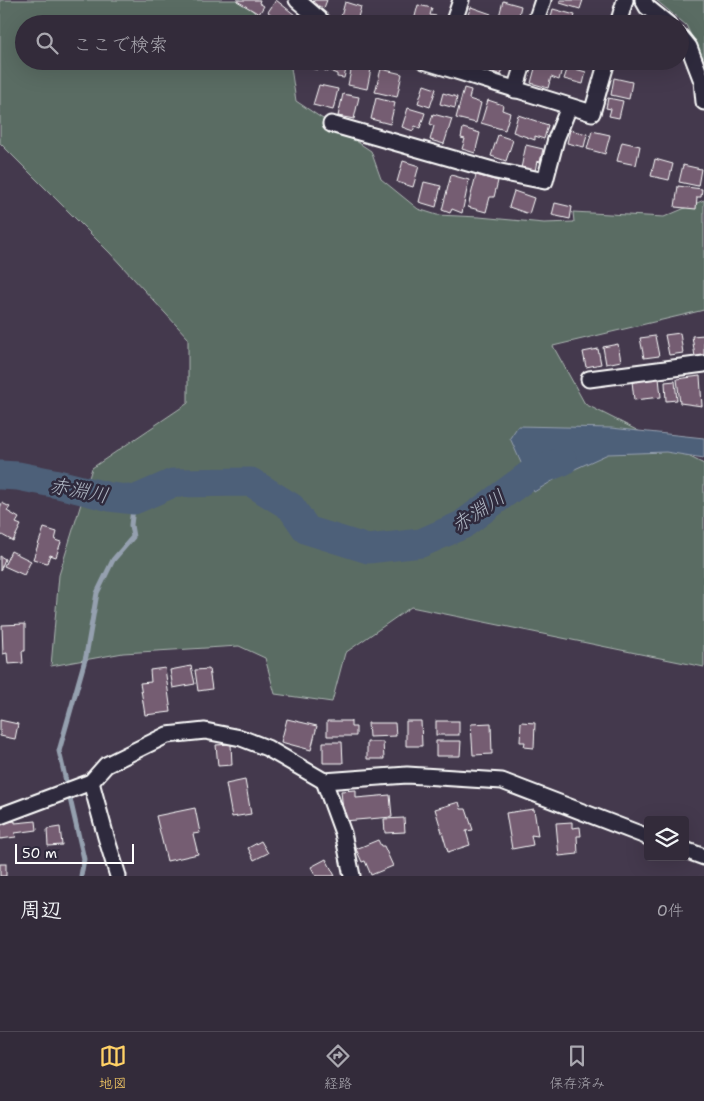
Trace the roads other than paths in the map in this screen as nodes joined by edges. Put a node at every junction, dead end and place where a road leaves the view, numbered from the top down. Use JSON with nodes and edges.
{"nodes":[{"id":1,"x":297,"y":0,"type":"edge"},
{"id":2,"x":461,"y":0,"type":"edge"},
{"id":3,"x":543,"y":0,"type":"edge"},
{"id":4,"x":625,"y":0,"type":"edge"},
{"id":5,"x":643,"y":0,"type":"edge"},
{"id":6,"x":314,"y":15,"type":"edge"},
{"id":7,"x":456,"y":15,"type":"edge"},
{"id":8,"x":539,"y":15,"type":"edge"},
{"id":9,"x":621,"y":15,"type":"edge"},
{"id":10,"x":657,"y":15,"type":"edge"},
{"id":11,"x":689,"y":47,"type":"edge"},
{"id":12,"x":459,"y":70,"type":"edge"},
{"id":13,"x":521,"y":70,"type":"edge"},
{"id":14,"x":604,"y":70,"type":"edge"},
{"id":15,"x":515,"y":90,"type":"junction"},
{"id":16,"x":704,"y":102,"type":"edge"},
{"id":17,"x":569,"y":107,"type":"junction"},
{"id":18,"x":330,"y":124,"type":"dead end"},
{"id":19,"x":704,"y":364,"type":"edge"},
{"id":20,"x":589,"y":379,"type":"dead end"},
{"id":21,"x":324,"y":780,"type":"junction"},
{"id":22,"x":87,"y":784,"type":"junction"},
{"id":23,"x":0,"y":816,"type":"edge"},
{"id":24,"x":644,"y":835,"type":"edge"},
{"id":25,"x":689,"y":851,"type":"edge"},
{"id":26,"x":704,"y":857,"type":"edge"},
{"id":27,"x":118,"y":876,"type":"edge"},
{"id":28,"x":352,"y":876,"type":"edge"}],
"edges":[{"from":1,"to":6,"type":"street"},
{"from":2,"to":7,"type":"street"},
{"from":3,"to":8,"type":"street"},
{"from":4,"to":9,"type":"street"},
{"from":5,"to":10,"type":"street"},
{"from":11,"to":16,"type":"street"},
{"from":12,"to":15,"type":"street"},
{"from":13,"to":15,"type":"street"},
{"from":14,"to":17,"type":"street"},
{"from":15,"to":17,"type":"street"},
{"from":17,"to":18,"type":"street"},
{"from":19,"to":20,"type":"street"},
{"from":21,"to":22,"type":"street"},
{"from":21,"to":24,"type":"street"},
{"from":21,"to":28,"type":"street"},
{"from":22,"to":23,"type":"street"},
{"from":22,"to":27,"type":"street"},
{"from":25,"to":26,"type":"street"}]}
